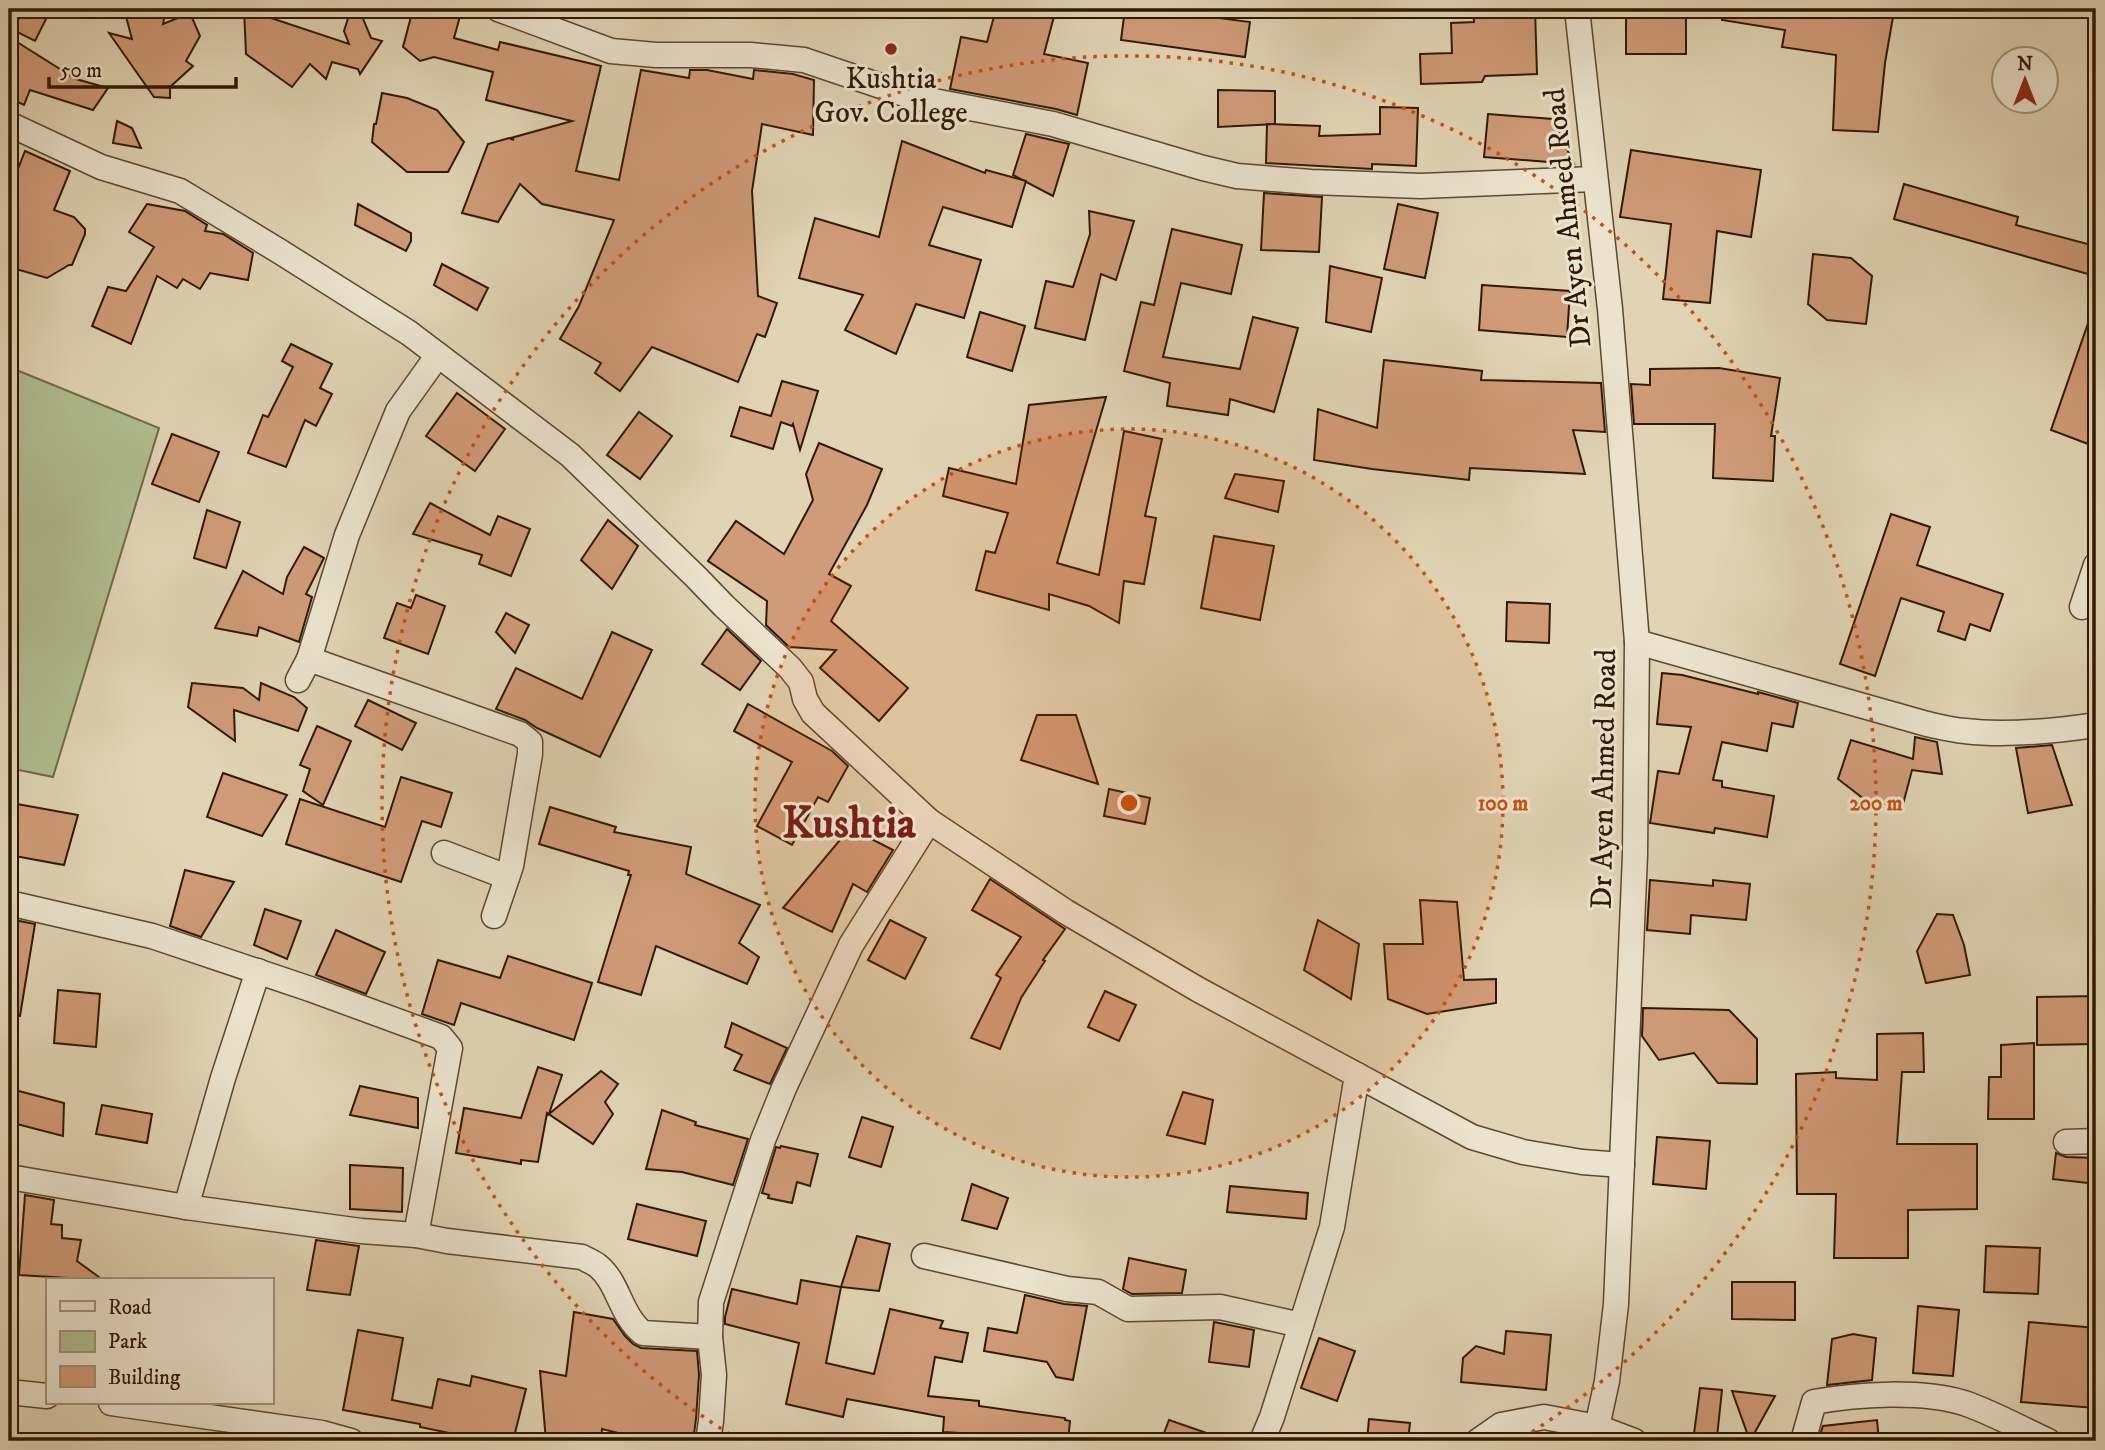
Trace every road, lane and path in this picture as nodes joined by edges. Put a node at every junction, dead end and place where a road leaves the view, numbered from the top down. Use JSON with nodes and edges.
{"nodes":[{"id":1,"x":498,"y":9,"type":"edge"},
{"id":2,"x":1577,"y":9,"type":"edge"},
{"id":3,"x":9,"y":124,"type":"edge"},
{"id":4,"x":1595,"y":179,"type":"junction"},
{"id":5,"x":438,"y":355,"type":"junction"},
{"id":6,"x":2096,"y":565,"type":"edge"},
{"id":7,"x":2081,"y":607,"type":"dead end"},
{"id":8,"x":1637,"y":642,"type":"junction"},
{"id":9,"x":2096,"y":725,"type":"edge"},
{"id":10,"x":929,"y":821,"type":"junction"},
{"id":11,"x":444,"y":853,"type":"dead end"},
{"id":12,"x":507,"y":877,"type":"junction"},
{"id":13,"x":9,"y":903,"type":"edge"},
{"id":14,"x":494,"y":916,"type":"dead end"},
{"id":15,"x":258,"y":971,"type":"junction"},
{"id":16,"x":1357,"y":1075,"type":"junction"},
{"id":17,"x":2096,"y":1141,"type":"edge"},
{"id":18,"x":2066,"y":1142,"type":"dead end"},
{"id":19,"x":1622,"y":1165,"type":"junction"},
{"id":20,"x":9,"y":1177,"type":"edge"},
{"id":21,"x":186,"y":1207,"type":"junction"},
{"id":22,"x":416,"y":1235,"type":"junction"},
{"id":23,"x":924,"y":1256,"type":"dead end"},
{"id":24,"x":1301,"y":1325,"type":"junction"},
{"id":25,"x":710,"y":1338,"type":"junction"},
{"id":26,"x":9,"y":1392,"type":"edge"},
{"id":27,"x":46,"y":1396,"type":"edge"},
{"id":28,"x":118,"y":1404,"type":"edge"},
{"id":29,"x":1597,"y":1427,"type":"junction"},
{"id":30,"x":351,"y":1441,"type":"edge"},
{"id":31,"x":708,"y":1441,"type":"edge"},
{"id":32,"x":1262,"y":1441,"type":"edge"},
{"id":33,"x":1478,"y":1441,"type":"edge"},
{"id":34,"x":1634,"y":1441,"type":"edge"},
{"id":35,"x":1803,"y":1441,"type":"edge"},
{"id":36,"x":2048,"y":1441,"type":"edge"}],
"edges":[{"from":1,"to":4,"type":"street"},
{"from":2,"to":4,"type":"street","name":"Dr Ayen Ahmed Road"},
{"from":3,"to":5,"type":"street"},
{"from":4,"to":8,"type":"street","name":"Dr Ayen Ahmed Road"},
{"from":5,"to":10,"type":"street"},
{"from":5,"to":12,"type":"street"},
{"from":6,"to":7,"type":"street"},
{"from":8,"to":9,"type":"street"},
{"from":8,"to":19,"type":"street","name":"Dr Ayen Ahmed Road"},
{"from":10,"to":16,"type":"street"},
{"from":10,"to":25,"type":"street"},
{"from":11,"to":12,"type":"street"},
{"from":12,"to":14,"type":"street"},
{"from":13,"to":15,"type":"street"},
{"from":15,"to":21,"type":"street"},
{"from":15,"to":22,"type":"street"},
{"from":16,"to":19,"type":"street"},
{"from":16,"to":24,"type":"street"},
{"from":17,"to":18,"type":"street"},
{"from":19,"to":29,"type":"street","name":"Dr Ayen Ahmed Road"},
{"from":20,"to":21,"type":"street"},
{"from":21,"to":22,"type":"street"},
{"from":22,"to":25,"type":"street"},
{"from":23,"to":24,"type":"street"},
{"from":24,"to":32,"type":"street"},
{"from":25,"to":31,"type":"street"},
{"from":26,"to":27,"type":"street"},
{"from":28,"to":30,"type":"street"},
{"from":29,"to":33,"type":"street"},
{"from":29,"to":34,"type":"street"},
{"from":35,"to":36,"type":"street"}]}
